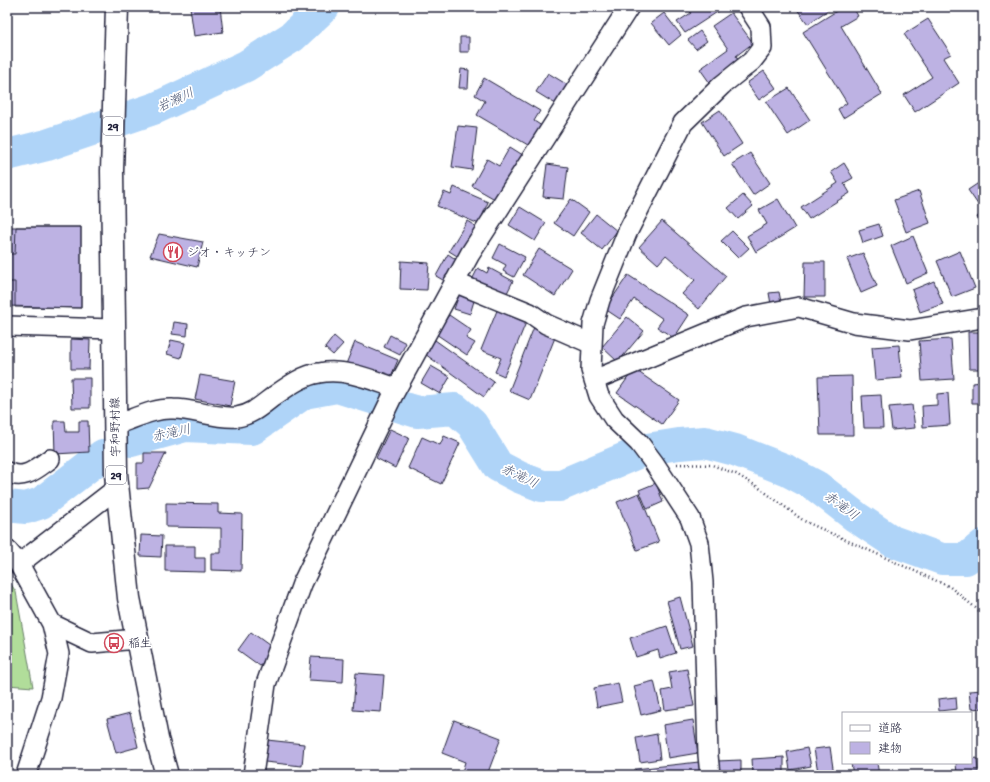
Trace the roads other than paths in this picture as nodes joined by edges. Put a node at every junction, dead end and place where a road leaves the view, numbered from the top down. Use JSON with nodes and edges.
{"nodes":[{"id":1,"x":117,"y":7,"type":"edge"},
{"id":2,"x":630,"y":7,"type":"edge"},
{"id":3,"x":748,"y":7,"type":"edge"},
{"id":4,"x":454,"y":282,"type":"junction"},
{"id":5,"x":983,"y":318,"type":"edge"},
{"id":6,"x":7,"y":326,"type":"edge"},
{"id":7,"x":114,"y":329,"type":"junction"},
{"id":8,"x":592,"y":344,"type":"junction"},
{"id":9,"x":594,"y":380,"type":"junction"},
{"id":10,"x":394,"y":392,"type":"junction"},
{"id":11,"x":115,"y":425,"type":"junction"},
{"id":12,"x":50,"y":459,"type":"dead end"},
{"id":13,"x":7,"y":472,"type":"edge"},
{"id":14,"x":118,"y":488,"type":"junction"},
{"id":15,"x":13,"y":557,"type":"edge"},
{"id":16,"x":52,"y":624,"type":"junction"},
{"id":17,"x":137,"y":639,"type":"junction"},
{"id":18,"x":26,"y":775,"type":"edge"},
{"id":19,"x":167,"y":775,"type":"edge"},
{"id":20,"x":254,"y":775,"type":"edge"},
{"id":21,"x":710,"y":775,"type":"edge"}],
"edges":[{"from":1,"to":7,"type":"main road","name":"宇和野村線","number":"29"},
{"from":2,"to":4,"type":"street"},
{"from":3,"to":8,"type":"street"},
{"from":4,"to":8,"type":"street"},
{"from":4,"to":10,"type":"street"},
{"from":5,"to":9,"type":"street"},
{"from":6,"to":7,"type":"street"},
{"from":7,"to":11,"type":"main road","name":"宇和野村線","number":"29"},
{"from":8,"to":9,"type":"street"},
{"from":9,"to":21,"type":"street"},
{"from":10,"to":11,"type":"street"},
{"from":10,"to":20,"type":"street"},
{"from":11,"to":14,"type":"main road","name":"宇和野村線","number":"29"},
{"from":12,"to":13,"type":"street"},
{"from":14,"to":15,"type":"street"},
{"from":14,"to":17,"type":"main road","name":"宇和野村線","number":"29"},
{"from":15,"to":16,"type":"street"},
{"from":16,"to":17,"type":"street"},
{"from":16,"to":18,"type":"street"},
{"from":17,"to":19,"type":"main road","name":"宇和野村線","number":"29"}]}
